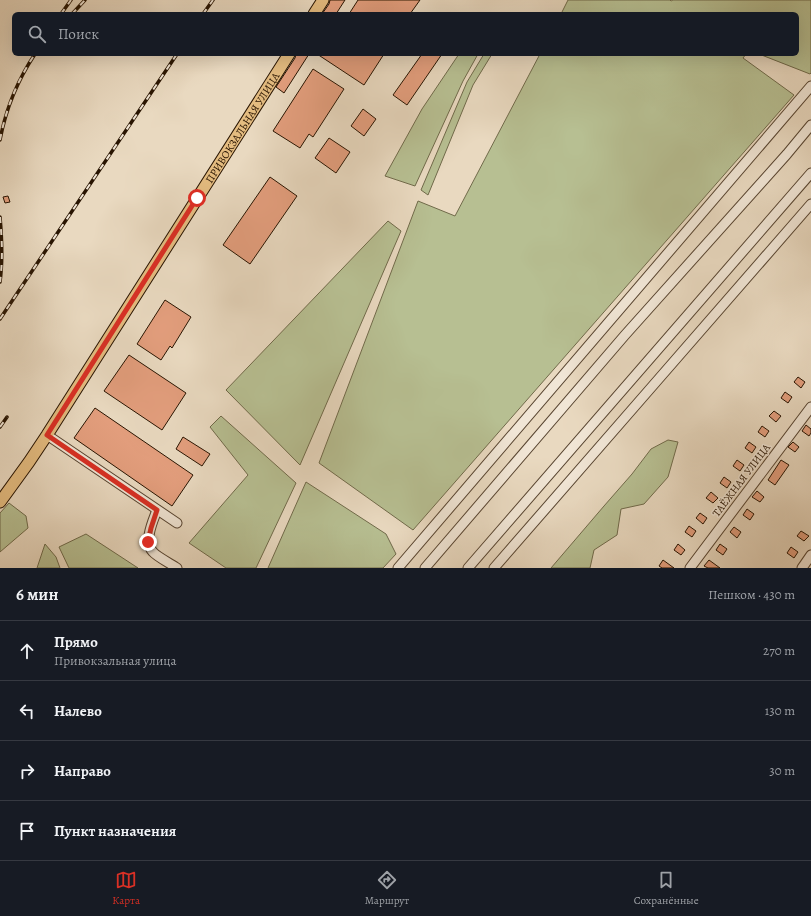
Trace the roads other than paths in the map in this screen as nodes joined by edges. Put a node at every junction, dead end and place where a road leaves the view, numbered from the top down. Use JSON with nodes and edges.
{"nodes":[{"id":1,"x":323,"y":0,"type":"edge"},
{"id":2,"x":315,"y":12,"type":"edge"},
{"id":3,"x":288,"y":56,"type":"edge"},
{"id":4,"x":811,"y":86,"type":"edge"},
{"id":5,"x":811,"y":125,"type":"edge"},
{"id":6,"x":811,"y":173,"type":"edge"},
{"id":7,"x":811,"y":204,"type":"edge"},
{"id":8,"x":811,"y":407,"type":"edge"},
{"id":9,"x":47,"y":435,"type":"junction"},
{"id":10,"x":0,"y":502,"type":"edge"},
{"id":11,"x":157,"y":510,"type":"junction"},
{"id":12,"x":177,"y":523,"type":"dead end"},
{"id":13,"x":811,"y":555,"type":"edge"},
{"id":14,"x":177,"y":568,"type":"edge"},
{"id":15,"x":398,"y":568,"type":"edge"},
{"id":16,"x":426,"y":568,"type":"edge"},
{"id":17,"x":468,"y":568,"type":"edge"},
{"id":18,"x":494,"y":568,"type":"edge"},
{"id":19,"x":690,"y":568,"type":"edge"},
{"id":20,"x":802,"y":568,"type":"edge"}],
"edges":[{"from":1,"to":2,"type":"main road"},
{"from":3,"to":9,"type":"main road","name":"ПРИВОКЗАЛЬНАЯ УЛИЦА"},
{"from":4,"to":15,"type":"street"},
{"from":5,"to":16,"type":"street"},
{"from":6,"to":17,"type":"street"},
{"from":7,"to":18,"type":"street"},
{"from":8,"to":19,"type":"street","name":"ТАЁЖНАЯ УЛИЦА"},
{"from":9,"to":10,"type":"main road","name":"ПРИВОКЗАЛЬНАЯ УЛИЦА"},
{"from":9,"to":11,"type":"street"},
{"from":11,"to":12,"type":"street"},
{"from":11,"to":14,"type":"street"},
{"from":13,"to":20,"type":"street"}]}
